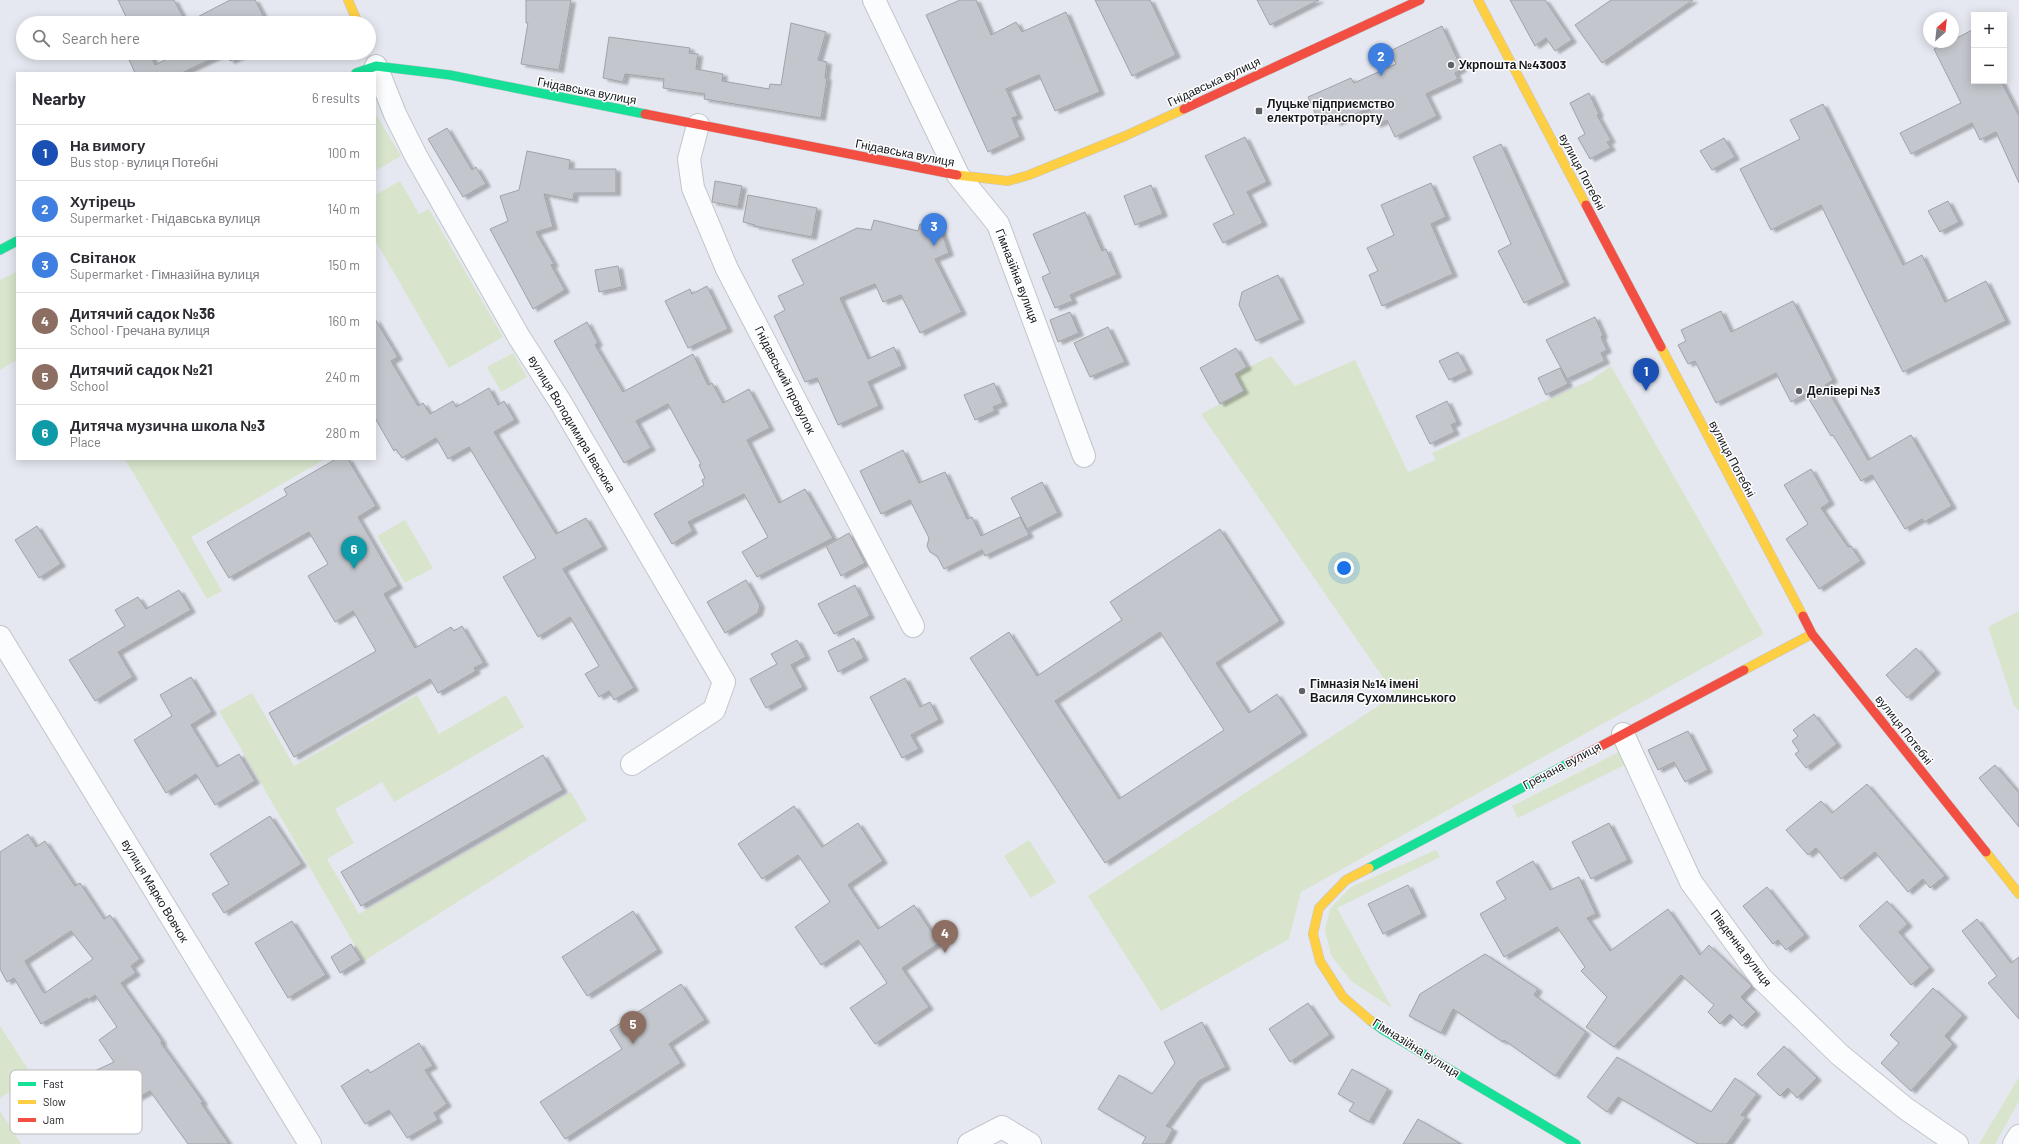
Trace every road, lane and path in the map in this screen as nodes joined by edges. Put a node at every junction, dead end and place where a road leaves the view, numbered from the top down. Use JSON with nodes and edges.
{"nodes":[{"id":1,"x":348,"y":0,"type":"edge"},
{"id":2,"x":874,"y":0,"type":"edge"},
{"id":3,"x":1420,"y":0,"type":"edge"},
{"id":4,"x":1478,"y":0,"type":"edge"},
{"id":5,"x":355,"y":16,"type":"edge"},
{"id":6,"x":374,"y":60,"type":"junction"},
{"id":7,"x":357,"y":72,"type":"edge"},
{"id":8,"x":698,"y":125,"type":"junction"},
{"id":9,"x":958,"y":176,"type":"junction"},
{"id":10,"x":16,"y":242,"type":"edge"},
{"id":11,"x":0,"y":250,"type":"edge"},
{"id":12,"x":1084,"y":456,"type":"dead end"},
{"id":13,"x":913,"y":626,"type":"dead end"},
{"id":14,"x":1812,"y":634,"type":"junction"},
{"id":15,"x":0,"y":637,"type":"edge"},
{"id":16,"x":1623,"y":734,"type":"junction"},
{"id":17,"x":632,"y":764,"type":"dead end"},
{"id":18,"x":2019,"y":894,"type":"edge"},
{"id":19,"x":1319,"y":908,"type":"joint"},
{"id":20,"x":2019,"y":1136,"type":"edge"},
{"id":21,"x":310,"y":1144,"type":"edge"},
{"id":22,"x":969,"y":1144,"type":"edge"},
{"id":23,"x":1030,"y":1144,"type":"edge"},
{"id":24,"x":1576,"y":1144,"type":"edge"},
{"id":25,"x":1958,"y":1144,"type":"edge"},
{"id":26,"x":2014,"y":1144,"type":"edge"}],
"edges":[{"from":1,"to":5,"type":"street"},
{"from":2,"to":9,"type":"street","name":"Гімназійна вулиця"},
{"from":3,"to":9,"type":"street","name":"Гнідавська вулиця"},
{"from":4,"to":14,"type":"street","name":"вулиця Потебні"},
{"from":6,"to":7,"type":"street","name":"Гнідавська вулиця"},
{"from":6,"to":8,"type":"street","name":"Гнідавська вулиця"},
{"from":6,"to":17,"type":"street","name":"вулиця Володимира Івасюка"},
{"from":8,"to":9,"type":"street","name":"Гнідавська вулиця"},
{"from":8,"to":13,"type":"street","name":"Гнідавський провулок"},
{"from":9,"to":12,"type":"street","name":"Гімназійна вулиця"},
{"from":10,"to":11,"type":"street"},
{"from":14,"to":16,"type":"street","name":"Гречана вулиця"},
{"from":14,"to":18,"type":"street","name":"вулиця Потебні"},
{"from":15,"to":21,"type":"street","name":"вулиця Марко Вовчок"},
{"from":16,"to":19,"type":"street","name":"Гречана вулиця"},
{"from":16,"to":25,"type":"street","name":"Південна вулиця"},
{"from":19,"to":24,"type":"street","name":"Гімназійна вулиця"},
{"from":20,"to":26,"type":"street"},
{"from":22,"to":23,"type":"street"}]}
